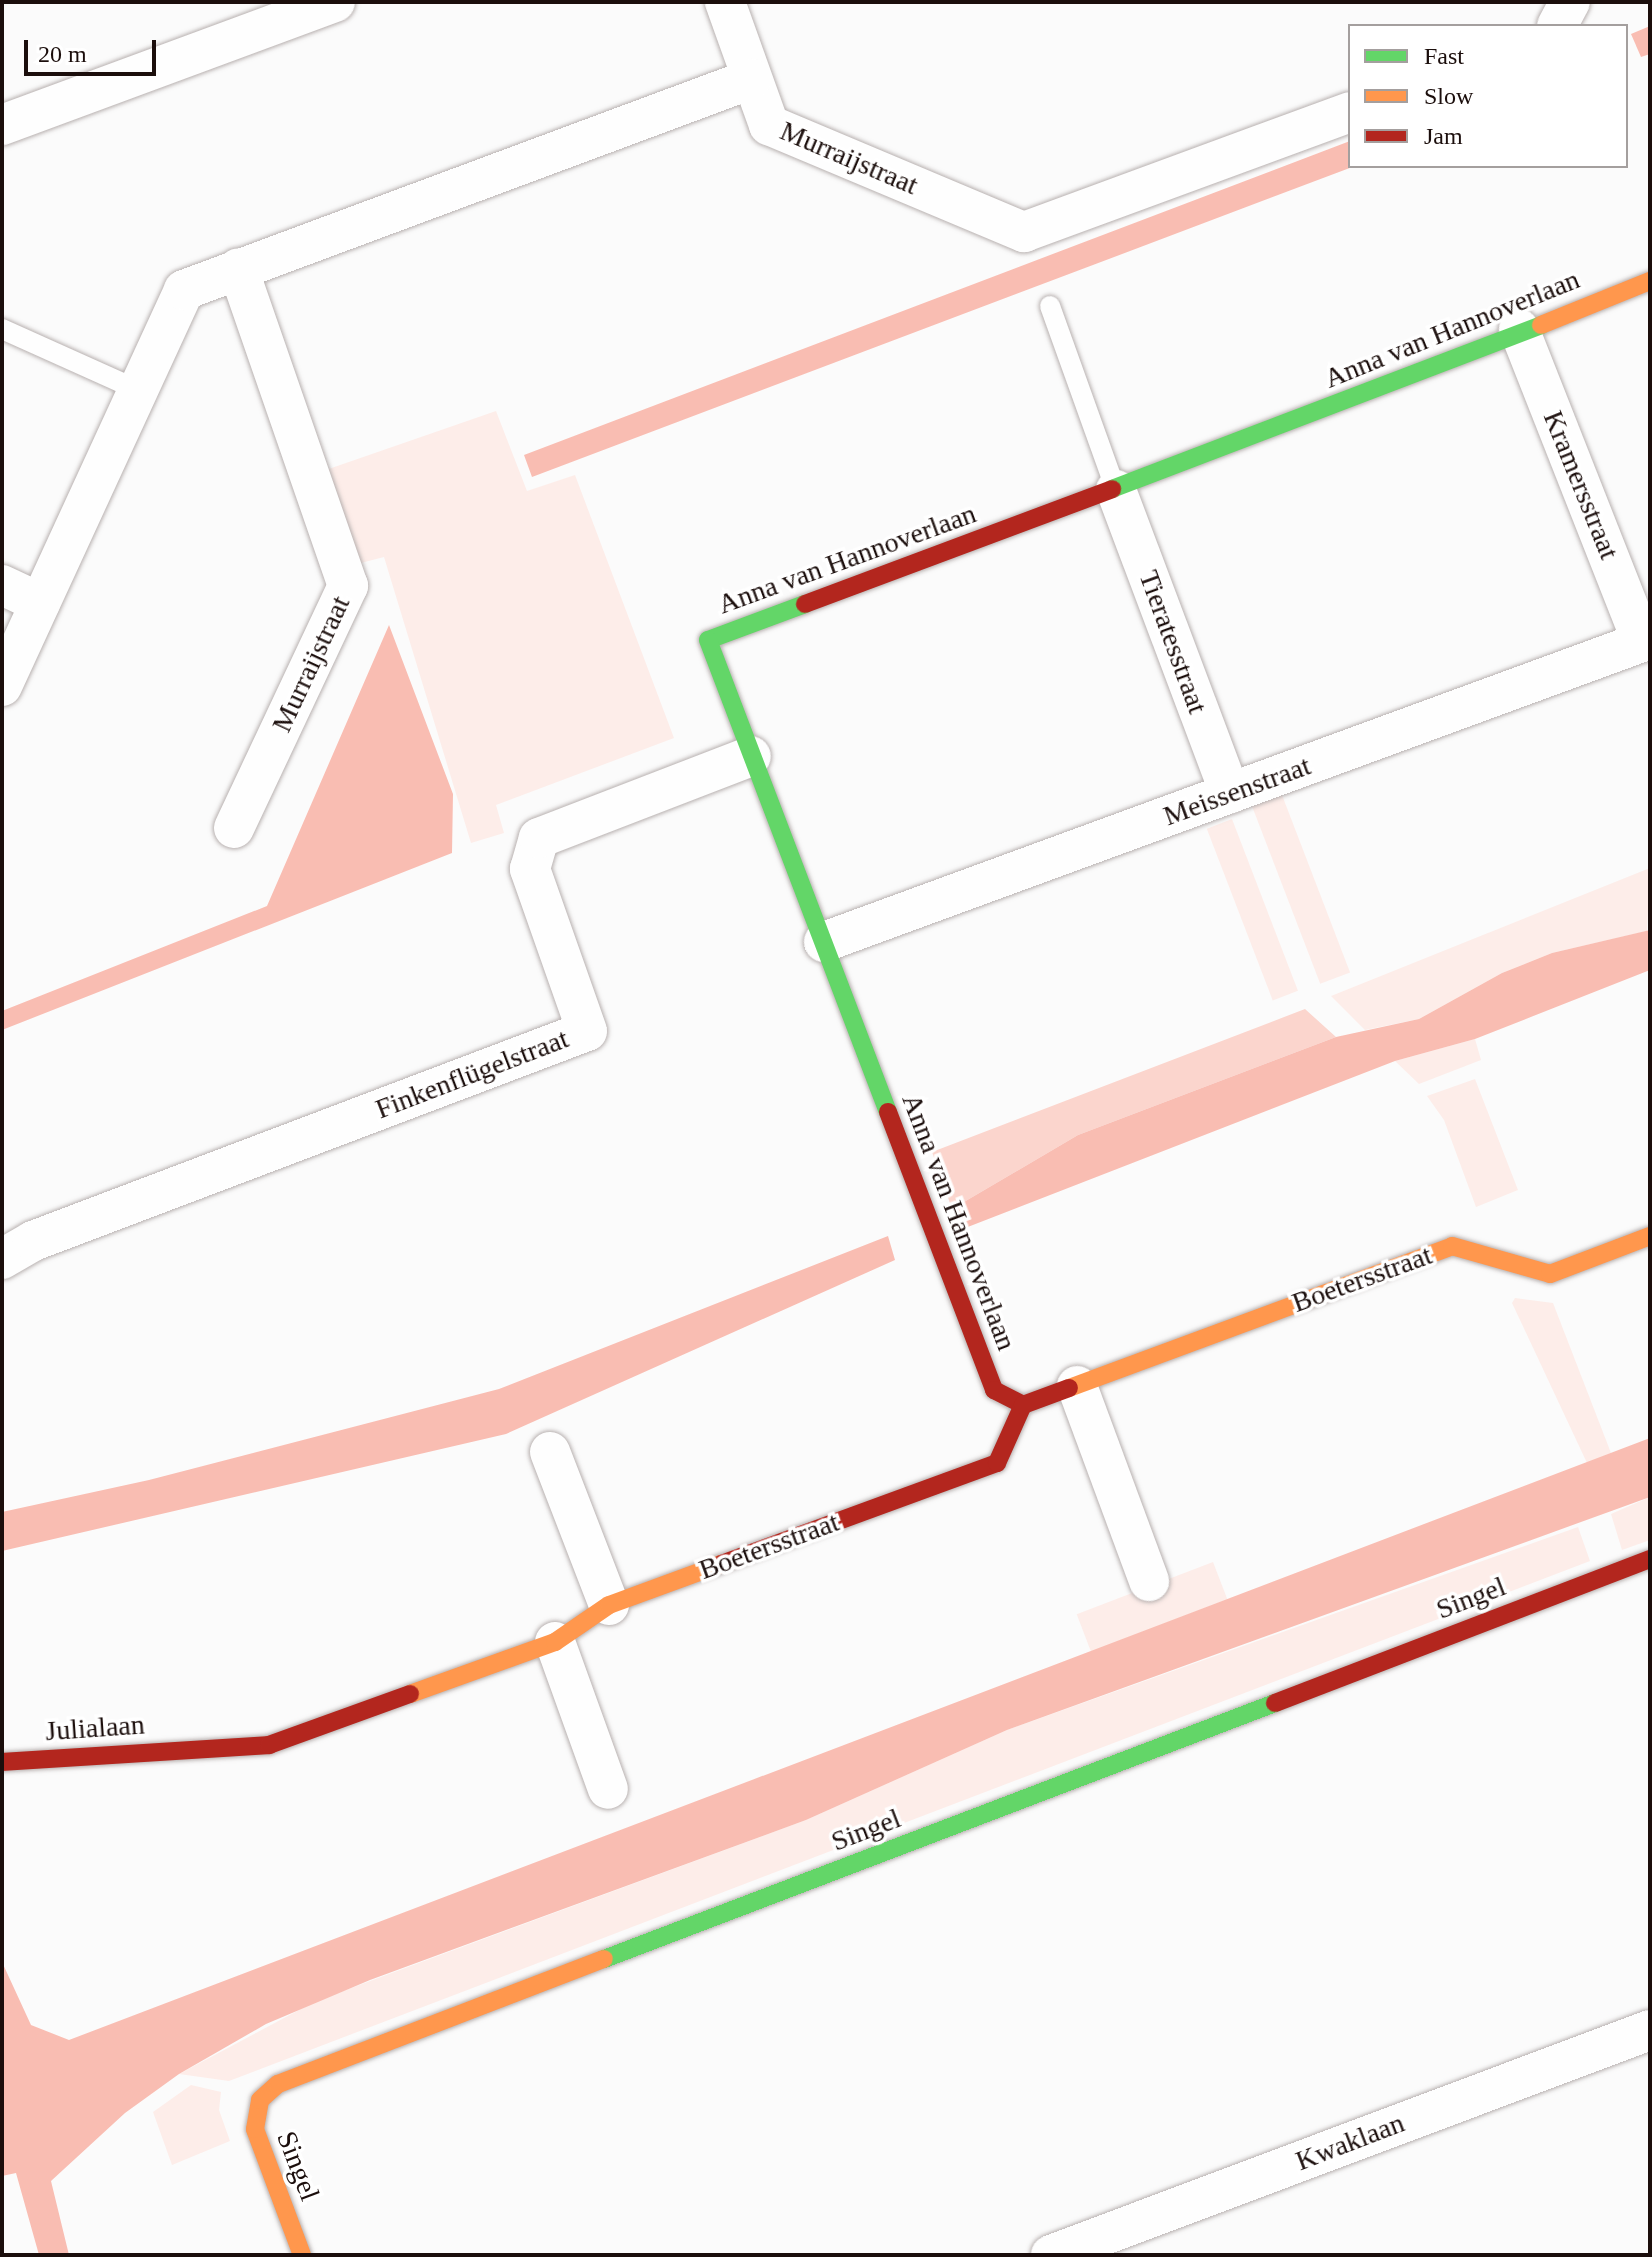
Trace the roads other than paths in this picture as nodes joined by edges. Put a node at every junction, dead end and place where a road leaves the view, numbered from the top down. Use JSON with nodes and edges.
{"nodes":[{"id":1,"x":335,"y":2,"type":"edge"},
{"id":2,"x":725,"y":2,"type":"edge"},
{"id":3,"x":1570,"y":2,"type":"edge"},
{"id":4,"x":1558,"y":24,"type":"edge"},
{"id":5,"x":751,"y":79,"type":"junction"},
{"id":6,"x":1348,"y":113,"type":"edge"},
{"id":7,"x":2,"y":125,"type":"edge"},
{"id":8,"x":238,"y":269,"type":"junction"},
{"id":9,"x":1650,"y":281,"type":"edge"},
{"id":10,"x":1050,"y":306,"type":"dead end"},
{"id":11,"x":2,"y":329,"type":"edge"},
{"id":12,"x":1519,"y":329,"type":"junction"},
{"id":13,"x":138,"y":390,"type":"junction"},
{"id":14,"x":1116,"y":490,"type":"junction"},
{"id":15,"x":2,"y":585,"type":"edge"},
{"id":16,"x":40,"y":603,"type":"junction"},
{"id":17,"x":1646,"y":640,"type":"edge"},
{"id":18,"x":2,"y":686,"type":"edge"},
{"id":19,"x":751,"y":756,"type":"junction"},
{"id":20,"x":1230,"y":793,"type":"junction"},
{"id":21,"x":234,"y":828,"type":"dead end"},
{"id":22,"x":824,"y":942,"type":"junction"},
{"id":23,"x":1650,"y":1236,"type":"edge"},
{"id":24,"x":2,"y":1259,"type":"edge"},
{"id":25,"x":1077,"y":1386,"type":"junction"},
{"id":26,"x":1023,"y":1405,"type":"junction"},
{"id":27,"x":550,"y":1452,"type":"dead end"},
{"id":28,"x":1650,"y":1559,"type":"edge"},
{"id":29,"x":1149,"y":1581,"type":"dead end"},
{"id":30,"x":609,"y":1605,"type":"junction"},
{"id":31,"x":555,"y":1642,"type":"junction"},
{"id":32,"x":191,"y":1750,"type":"joint"},
{"id":33,"x":2,"y":1762,"type":"edge"},
{"id":34,"x":608,"y":1789,"type":"dead end"},
{"id":35,"x":1650,"y":2030,"type":"edge"},
{"id":36,"x":302,"y":2255,"type":"edge"},
{"id":37,"x":1051,"y":2255,"type":"edge"}],
"edges":[{"from":1,"to":7,"type":"street"},
{"from":2,"to":5,"type":"street","name":"Murraijstraat"},
{"from":3,"to":4,"type":"street"},
{"from":5,"to":6,"type":"street","name":"Murraijstraat"},
{"from":5,"to":8,"type":"street"},
{"from":8,"to":13,"type":"street"},
{"from":8,"to":21,"type":"street","name":"Murraijstraat"},
{"from":9,"to":12,"type":"street","name":"Anna van Hannoverlaan"},
{"from":10,"to":14,"type":"lane"},
{"from":11,"to":13,"type":"lane"},
{"from":12,"to":14,"type":"street","name":"Anna van Hannoverlaan"},
{"from":12,"to":17,"type":"street","name":"Kramersstraat"},
{"from":13,"to":16,"type":"street"},
{"from":14,"to":19,"type":"street","name":"Anna van Hannoverlaan"},
{"from":14,"to":20,"type":"street","name":"Tieratesstraat"},
{"from":15,"to":16,"type":"street"},
{"from":16,"to":18,"type":"street"},
{"from":17,"to":20,"type":"street","name":"Meissenstraat"},
{"from":19,"to":22,"type":"street","name":"Anna van Hannoverlaan"},
{"from":19,"to":24,"type":"street","name":"Finkenflügelstraat"},
{"from":20,"to":22,"type":"street","name":"Meissenstraat"},
{"from":22,"to":26,"type":"street","name":"Anna van Hannoverlaan"},
{"from":23,"to":25,"type":"street","name":"Boetersstraat"},
{"from":25,"to":26,"type":"street","name":"Boetersstraat"},
{"from":25,"to":29,"type":"street"},
{"from":26,"to":30,"type":"street","name":"Boetersstraat"},
{"from":27,"to":30,"type":"street"},
{"from":28,"to":36,"type":"street","name":"Singel"},
{"from":30,"to":31,"type":"street","name":"Boetersstraat"},
{"from":31,"to":32,"type":"street","name":"Boetersstraat"},
{"from":31,"to":34,"type":"street"},
{"from":32,"to":33,"type":"street","name":"Julialaan"},
{"from":35,"to":37,"type":"street","name":"Kwaklaan"}]}
